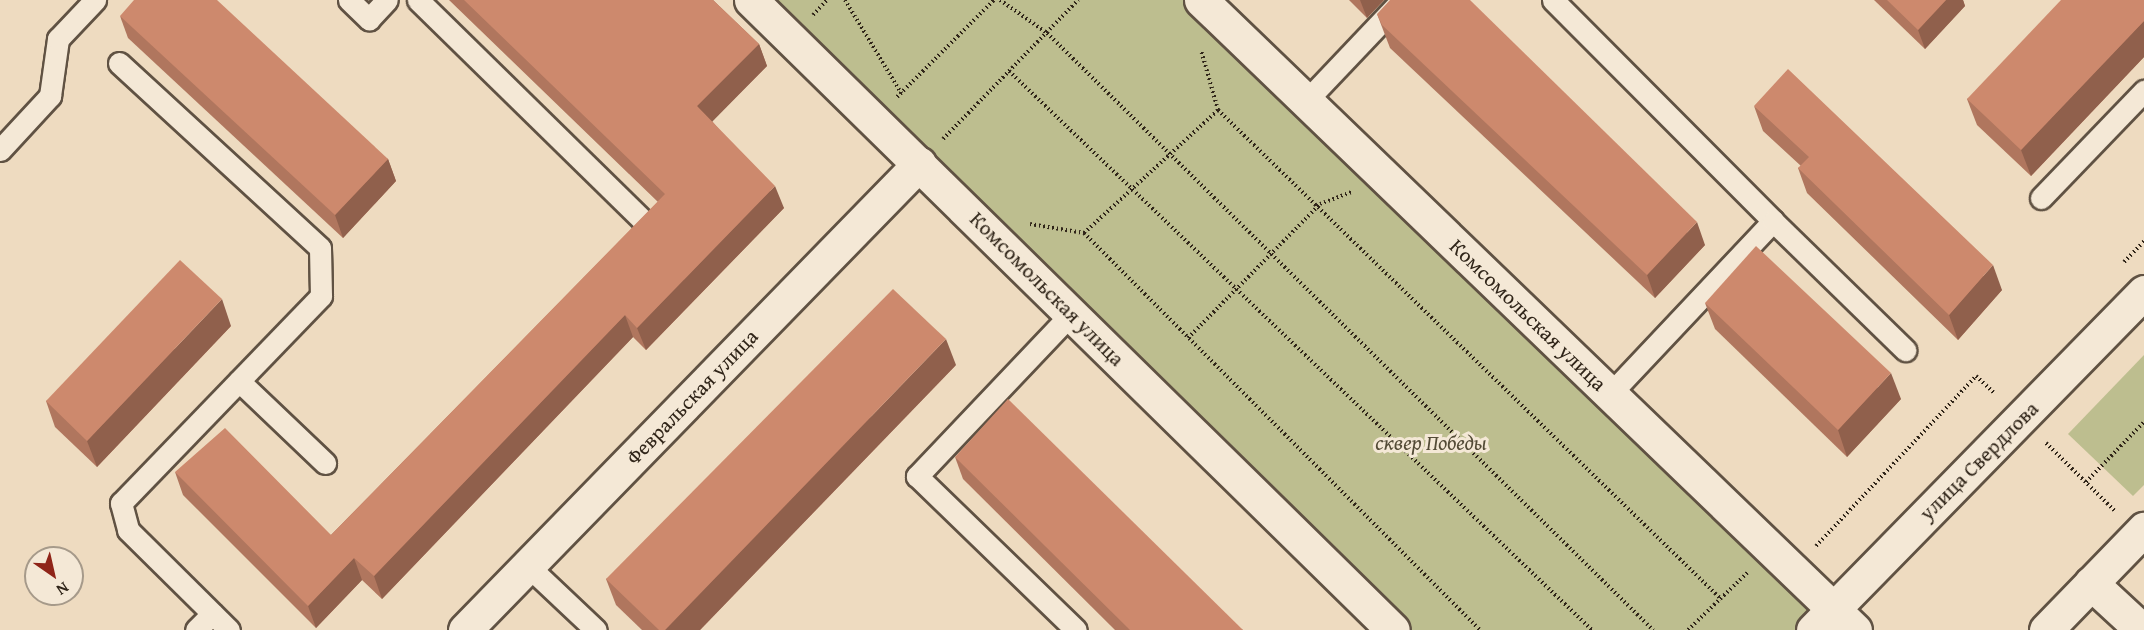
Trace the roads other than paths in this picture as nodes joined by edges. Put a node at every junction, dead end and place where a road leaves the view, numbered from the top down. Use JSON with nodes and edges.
{"nodes":[{"id":1,"x":94,"y":0,"type":"edge"},
{"id":2,"x":349,"y":0,"type":"edge"},
{"id":3,"x":387,"y":0,"type":"edge"},
{"id":4,"x":418,"y":0,"type":"edge"},
{"id":5,"x":751,"y":0,"type":"edge"},
{"id":6,"x":1201,"y":0,"type":"edge"},
{"id":7,"x":1402,"y":0,"type":"edge"},
{"id":8,"x":1553,"y":0,"type":"edge"},
{"id":9,"x":119,"y":63,"type":"dead end"},
{"id":10,"x":2144,"y":91,"type":"edge"},
{"id":11,"x":1306,"y":101,"type":"junction"},
{"id":12,"x":0,"y":150,"type":"edge"},
{"id":13,"x":919,"y":164,"type":"junction"},
{"id":14,"x":2041,"y":198,"type":"dead end"},
{"id":15,"x":1773,"y":221,"type":"junction"},
{"id":16,"x":648,"y":225,"type":"edge"},
{"id":17,"x":2144,"y":292,"type":"edge"},
{"id":18,"x":1071,"y":314,"type":"junction"},
{"id":19,"x":1905,"y":350,"type":"dead end"},
{"id":20,"x":239,"y":381,"type":"junction"},
{"id":21,"x":1610,"y":394,"type":"junction"},
{"id":22,"x":325,"y":463,"type":"dead end"},
{"id":23,"x":2144,"y":529,"type":"edge"},
{"id":24,"x":528,"y":566,"type":"junction"},
{"id":25,"x":2091,"y":583,"type":"junction"},
{"id":26,"x":212,"y":614,"type":"junction"},
{"id":27,"x":1834,"y":623,"type":"edge"},
{"id":28,"x":1379,"y":625,"type":"edge"},
{"id":29,"x":196,"y":630,"type":"edge"},
{"id":30,"x":229,"y":630,"type":"edge"},
{"id":31,"x":465,"y":630,"type":"edge"},
{"id":32,"x":597,"y":630,"type":"edge"},
{"id":33,"x":1076,"y":630,"type":"edge"},
{"id":34,"x":2046,"y":630,"type":"edge"},
{"id":35,"x":2142,"y":630,"type":"edge"}],
"edges":[{"from":1,"to":12,"type":"lane"},
{"from":2,"to":3,"type":"lane"},
{"from":4,"to":16,"type":"lane"},
{"from":5,"to":13,"type":"main road","name":"Комсомольская улица"},
{"from":6,"to":11,"type":"main road","name":"Комсомольская улица"},
{"from":7,"to":11,"type":"lane"},
{"from":8,"to":15,"type":"lane"},
{"from":9,"to":20,"type":"lane"},
{"from":10,"to":14,"type":"lane"},
{"from":11,"to":21,"type":"main road","name":"Комсомольская улица"},
{"from":13,"to":18,"type":"main road","name":"Комсомольская улица"},
{"from":13,"to":24,"type":"main road","name":"Февральская улица"},
{"from":15,"to":19,"type":"lane"},
{"from":15,"to":21,"type":"lane"},
{"from":17,"to":27,"type":"main road","name":"улица Свердлова"},
{"from":18,"to":28,"type":"main road","name":"Комсомольская улица"},
{"from":18,"to":33,"type":"lane"},
{"from":20,"to":22,"type":"lane"},
{"from":20,"to":26,"type":"lane"},
{"from":21,"to":27,"type":"main road","name":"Комсомольская улица"},
{"from":23,"to":25,"type":"main road"},
{"from":24,"to":31,"type":"main road","name":"Февральская улица"},
{"from":24,"to":32,"type":"lane"},
{"from":25,"to":34,"type":"main road"},
{"from":25,"to":35,"type":"main road"},
{"from":26,"to":29,"type":"lane"},
{"from":26,"to":30,"type":"lane"}]}
